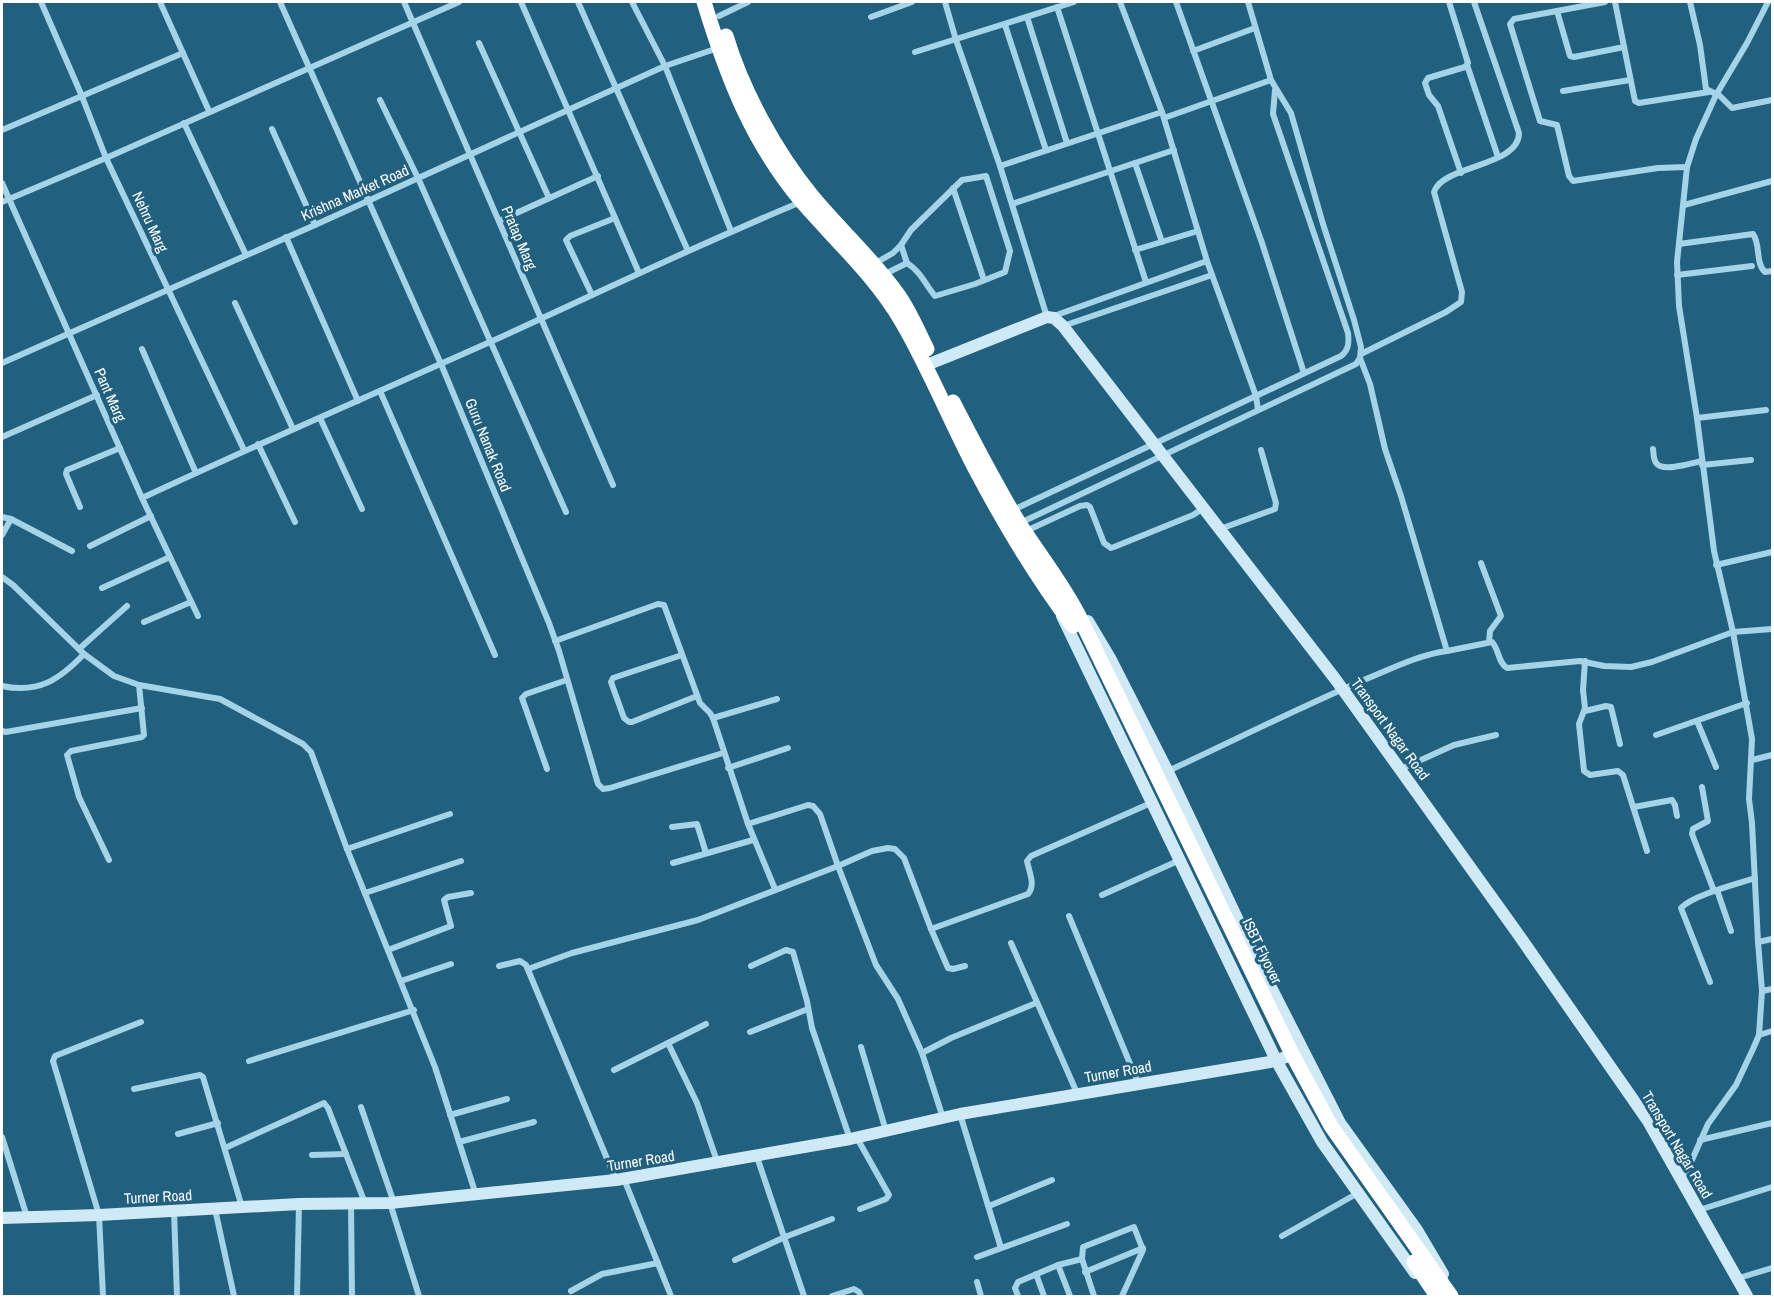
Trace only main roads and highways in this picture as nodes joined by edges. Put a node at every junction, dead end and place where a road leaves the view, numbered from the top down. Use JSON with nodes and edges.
{"nodes":[{"id":1,"x":704,"y":2,"type":"edge"},
{"id":2,"x":717,"y":9,"type":"edge"},
{"id":3,"x":929,"y":364,"type":"junction"},
{"id":4,"x":1066,"y":604,"type":"junction"},
{"id":5,"x":1077,"y":623,"type":"junction"},
{"id":6,"x":1302,"y":1052,"type":"junction"},
{"id":7,"x":1276,"y":1060,"type":"junction"},
{"id":8,"x":2,"y":1218,"type":"edge"},
{"id":9,"x":1430,"y":1296,"type":"edge"},
{"id":10,"x":1437,"y":1296,"type":"edge"},
{"id":11,"x":1451,"y":1296,"type":"edge"},
{"id":12,"x":1457,"y":1296,"type":"edge"},
{"id":13,"x":1747,"y":1296,"type":"edge"}],
"edges":[{"from":1,"to":3,"type":"highway"},
{"from":2,"to":3,"type":"highway"},
{"from":3,"to":4,"type":"highway"},
{"from":3,"to":4,"type":"highway"},
{"from":3,"to":13,"type":"main road","name":"Transport Nagar Road"},
{"from":4,"to":5,"type":"highway","name":"ISBT Flyover"},
{"from":4,"to":6,"type":"main road"},
{"from":4,"to":7,"type":"main road"},
{"from":5,"to":10,"type":"highway","name":"ISBT Flyover","bridge":true},
{"from":5,"to":11,"type":"highway","name":"ISBT Flyover","bridge":true},
{"from":6,"to":7,"type":"main road","name":"Turner Road"},
{"from":6,"to":12,"type":"main road"},
{"from":7,"to":8,"type":"main road","name":"Turner Road"},
{"from":7,"to":9,"type":"main road"}]}
